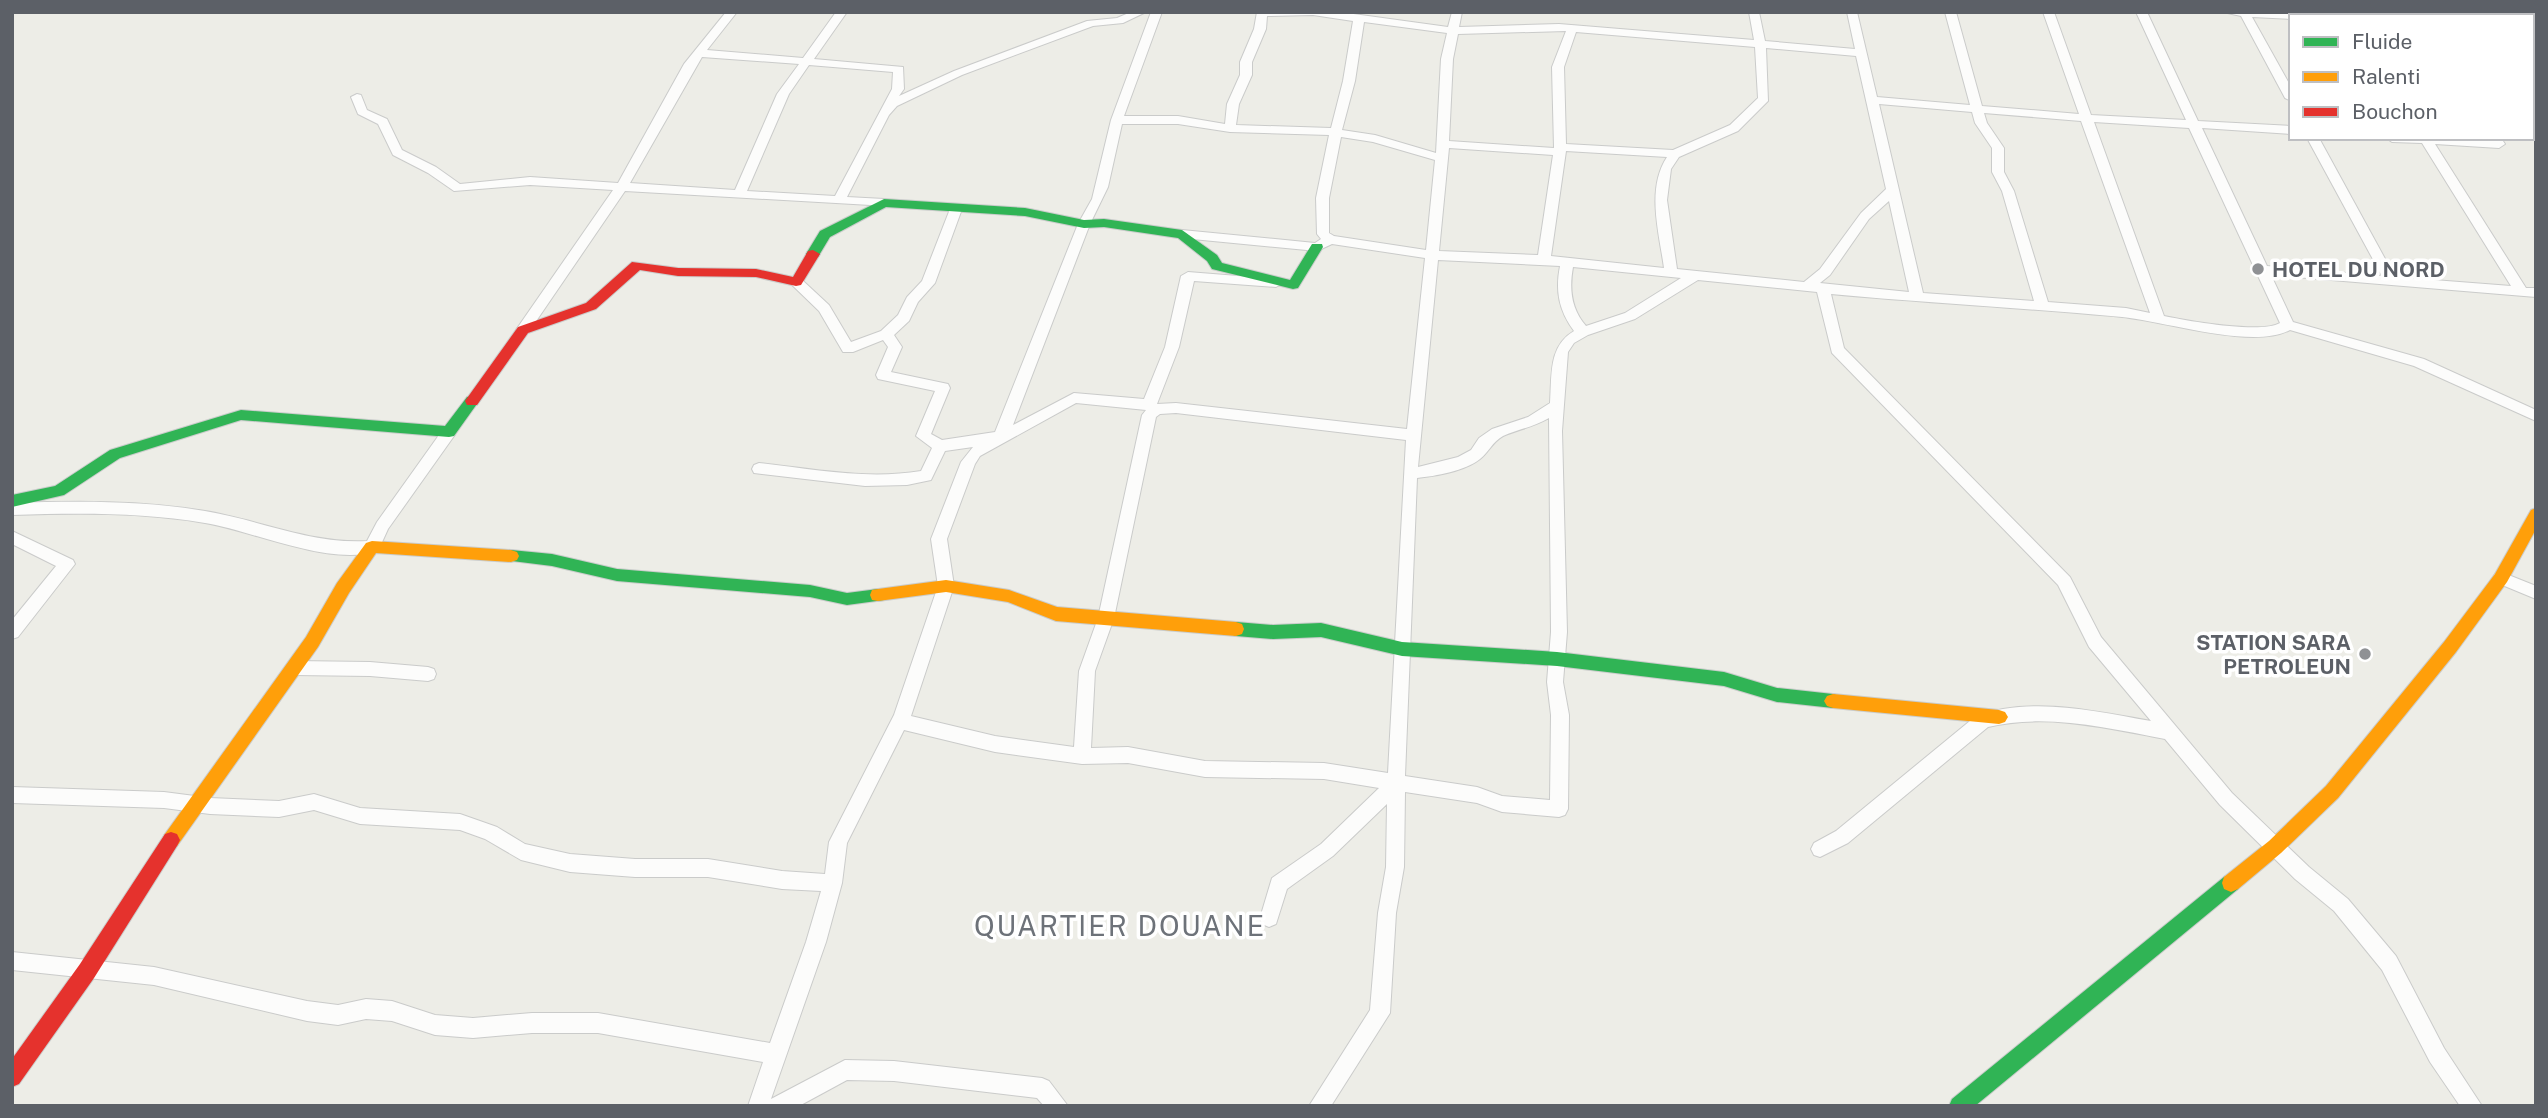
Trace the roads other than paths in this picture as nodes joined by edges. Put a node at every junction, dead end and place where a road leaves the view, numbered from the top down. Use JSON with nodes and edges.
{"nodes":[{"id":1,"x":732,"y":12,"type":"edge"},
{"id":2,"x":842,"y":12,"type":"edge"},
{"id":3,"x":1142,"y":12,"type":"edge"},
{"id":4,"x":1157,"y":12,"type":"edge"},
{"id":5,"x":1457,"y":12,"type":"edge"},
{"id":6,"x":1561,"y":12,"type":"edge"},
{"id":7,"x":1754,"y":12,"type":"edge"},
{"id":8,"x":1852,"y":12,"type":"edge"},
{"id":9,"x":1950,"y":12,"type":"edge"},
{"id":10,"x":2048,"y":12,"type":"edge"},
{"id":11,"x":2141,"y":12,"type":"edge"},
{"id":12,"x":2228,"y":12,"type":"edge"},
{"id":13,"x":1263,"y":13,"type":"edge"},
{"id":14,"x":2244,"y":13,"type":"edge"},
{"id":15,"x":2289,"y":15,"type":"edge"},
{"id":16,"x":1359,"y":20,"type":"junction"},
{"id":17,"x":1559,"y":27,"type":"junction"},
{"id":18,"x":1572,"y":29,"type":"junction"},
{"id":19,"x":1452,"y":31,"type":"junction"},
{"id":20,"x":1760,"y":44,"type":"junction"},
{"id":21,"x":699,"y":53,"type":"junction"},
{"id":22,"x":1863,"y":53,"type":"junction"},
{"id":23,"x":805,"y":63,"type":"junction"},
{"id":24,"x":2289,"y":94,"type":"edge"},
{"id":25,"x":356,"y":97,"type":"dead end"},
{"id":26,"x":1871,"y":100,"type":"junction"},
{"id":27,"x":1977,"y":109,"type":"junction"},
{"id":28,"x":884,"y":114,"type":"junction"},
{"id":29,"x":2085,"y":118,"type":"junction"},
{"id":30,"x":1117,"y":120,"type":"junction"},
{"id":31,"x":2193,"y":123,"type":"junction"},
{"id":32,"x":1230,"y":128,"type":"junction"},
{"id":33,"x":2289,"y":130,"type":"edge"},
{"id":34,"x":1334,"y":132,"type":"junction"},
{"id":35,"x":2314,"y":140,"type":"edge"},
{"id":36,"x":2426,"y":140,"type":"edge"},
{"id":37,"x":2499,"y":144,"type":"dead end"},
{"id":38,"x":1559,"y":150,"type":"junction"},
{"id":39,"x":1441,"y":151,"type":"junction"},
{"id":40,"x":1675,"y":154,"type":"junction"},
{"id":41,"x":622,"y":186,"type":"junction"},
{"id":42,"x":1892,"y":191,"type":"junction"},
{"id":43,"x":740,"y":192,"type":"junction"},
{"id":44,"x":840,"y":199,"type":"junction"},
{"id":45,"x":884,"y":203,"type":"junction"},
{"id":46,"x":956,"y":209,"type":"junction"},
{"id":47,"x":1084,"y":224,"type":"junction"},
{"id":48,"x":1182,"y":234,"type":"junction"},
{"id":49,"x":1324,"y":244,"type":"junction"},
{"id":50,"x":1431,"y":254,"type":"junction"},
{"id":51,"x":1544,"y":260,"type":"junction"},
{"id":52,"x":1567,"y":263,"type":"junction"},
{"id":53,"x":2263,"y":270,"type":"junction"},
{"id":54,"x":1671,"y":272,"type":"junction"},
{"id":55,"x":1696,"y":275,"type":"junction"},
{"id":56,"x":2390,"y":279,"type":"junction"},
{"id":57,"x":796,"y":282,"type":"junction"},
{"id":58,"x":1293,"y":285,"type":"junction"},
{"id":59,"x":1816,"y":287,"type":"junction"},
{"id":60,"x":2521,"y":291,"type":"junction"},
{"id":61,"x":2536,"y":293,"type":"edge"},
{"id":62,"x":1917,"y":297,"type":"junction"},
{"id":63,"x":2042,"y":306,"type":"junction"},
{"id":64,"x":2158,"y":317,"type":"junction"},
{"id":65,"x":2288,"y":325,"type":"junction"},
{"id":66,"x":523,"y":330,"type":"junction"},
{"id":67,"x":1583,"y":332,"type":"junction"},
{"id":68,"x":886,"y":334,"type":"junction"},
{"id":69,"x":1557,"y":405,"type":"junction"},
{"id":70,"x":2536,"y":416,"type":"edge"},
{"id":71,"x":449,"y":432,"type":"junction"},
{"id":72,"x":1413,"y":435,"type":"junction"},
{"id":73,"x":1000,"y":437,"type":"junction"},
{"id":74,"x":940,"y":446,"type":"junction"},
{"id":75,"x":759,"y":469,"type":"dead end"},
{"id":76,"x":1410,"y":473,"type":"junction"},
{"id":77,"x":12,"y":501,"type":"edge"},
{"id":78,"x":12,"y":509,"type":"edge"},
{"id":79,"x":2536,"y":514,"type":"edge"},
{"id":80,"x":12,"y":537,"type":"edge"},
{"id":81,"x":372,"y":547,"type":"junction"},
{"id":82,"x":2501,"y":578,"type":"junction"},
{"id":83,"x":946,"y":586,"type":"junction"},
{"id":84,"x":2536,"y":593,"type":"edge"},
{"id":85,"x":1107,"y":618,"type":"junction"},
{"id":86,"x":12,"y":632,"type":"edge"},
{"id":87,"x":1402,"y":649,"type":"junction"},
{"id":88,"x":1557,"y":659,"type":"junction"},
{"id":89,"x":294,"y":668,"type":"junction"},
{"id":90,"x":428,"y":674,"type":"dead end"},
{"id":91,"x":1999,"y":717,"type":"junction"},
{"id":92,"x":900,"y":721,"type":"junction"},
{"id":93,"x":2170,"y":732,"type":"junction"},
{"id":94,"x":1082,"y":756,"type":"junction"},
{"id":95,"x":1396,"y":783,"type":"junction"},
{"id":96,"x":12,"y":795,"type":"edge"},
{"id":97,"x":195,"y":803,"type":"junction"},
{"id":98,"x":2275,"y":848,"type":"junction"},
{"id":99,"x":1820,"y":849,"type":"dead end"},
{"id":100,"x":834,"y":883,"type":"junction"},
{"id":101,"x":1269,"y":918,"type":"dead end"},
{"id":102,"x":12,"y":961,"type":"edge"},
{"id":103,"x":87,"y":971,"type":"junction"},
{"id":104,"x":776,"y":1054,"type":"junction"},
{"id":105,"x":12,"y":1077,"type":"edge"},
{"id":106,"x":758,"y":1106,"type":"edge"},
{"id":107,"x":778,"y":1106,"type":"edge"},
{"id":108,"x":1058,"y":1106,"type":"edge"},
{"id":109,"x":1319,"y":1106,"type":"edge"},
{"id":110,"x":1959,"y":1106,"type":"edge"},
{"id":111,"x":2472,"y":1106,"type":"edge"}],
"edges":[{"from":1,"to":21,"type":"street"},
{"from":2,"to":23,"type":"street"},
{"from":3,"to":28,"type":"street"},
{"from":4,"to":30,"type":"street"},
{"from":5,"to":19,"type":"street"},
{"from":6,"to":17,"type":"street"},
{"from":7,"to":20,"type":"street"},
{"from":8,"to":22,"type":"street"},
{"from":9,"to":27,"type":"street"},
{"from":10,"to":29,"type":"street"},
{"from":11,"to":31,"type":"street"},
{"from":12,"to":14,"type":"street"},
{"from":13,"to":16,"type":"street"},
{"from":13,"to":32,"type":"street"},
{"from":14,"to":15,"type":"street"},
{"from":14,"to":24,"type":"street"},
{"from":16,"to":19,"type":"street"},
{"from":16,"to":34,"type":"street"},
{"from":17,"to":18,"type":"street"},
{"from":17,"to":19,"type":"street"},
{"from":18,"to":20,"type":"street"},
{"from":18,"to":38,"type":"street"},
{"from":19,"to":39,"type":"street"},
{"from":20,"to":22,"type":"street"},
{"from":20,"to":40,"type":"street"},
{"from":21,"to":23,"type":"street"},
{"from":21,"to":41,"type":"street"},
{"from":22,"to":26,"type":"street"},
{"from":23,"to":28,"type":"street"},
{"from":23,"to":43,"type":"street"},
{"from":25,"to":41,"type":"street"},
{"from":26,"to":27,"type":"street"},
{"from":26,"to":42,"type":"street"},
{"from":27,"to":29,"type":"street"},
{"from":27,"to":63,"type":"street"},
{"from":28,"to":44,"type":"street"},
{"from":29,"to":31,"type":"street"},
{"from":29,"to":64,"type":"street"},
{"from":30,"to":32,"type":"street"},
{"from":30,"to":47,"type":"street"},
{"from":31,"to":33,"type":"street"},
{"from":31,"to":53,"type":"street"},
{"from":32,"to":34,"type":"street"},
{"from":34,"to":39,"type":"street"},
{"from":34,"to":49,"type":"street"},
{"from":35,"to":56,"type":"street"},
{"from":36,"to":37,"type":"street"},
{"from":36,"to":60,"type":"street"},
{"from":38,"to":39,"type":"street"},
{"from":38,"to":40,"type":"street"},
{"from":38,"to":51,"type":"street"},
{"from":39,"to":50,"type":"street"},
{"from":40,"to":54,"type":"street"},
{"from":41,"to":43,"type":"street"},
{"from":41,"to":66,"type":"street"},
{"from":42,"to":59,"type":"street"},
{"from":42,"to":62,"type":"street"},
{"from":43,"to":44,"type":"street"},
{"from":44,"to":45,"type":"street"},
{"from":45,"to":46,"type":"main road"},
{"from":45,"to":57,"type":"main road"},
{"from":46,"to":47,"type":"main road"},
{"from":46,"to":68,"type":"street"},
{"from":47,"to":48,"type":"main road"},
{"from":47,"to":73,"type":"street"},
{"from":48,"to":49,"type":"street"},
{"from":48,"to":58,"type":"main road"},
{"from":49,"to":50,"type":"street"},
{"from":49,"to":58,"type":"main road"},
{"from":50,"to":51,"type":"street"},
{"from":50,"to":72,"type":"street"},
{"from":51,"to":52,"type":"street"},
{"from":52,"to":54,"type":"street"},
{"from":52,"to":67,"type":"street"},
{"from":53,"to":56,"type":"street"},
{"from":53,"to":65,"type":"street"},
{"from":54,"to":55,"type":"street"},
{"from":55,"to":59,"type":"street"},
{"from":55,"to":67,"type":"street"},
{"from":56,"to":60,"type":"street"},
{"from":57,"to":66,"type":"main road"},
{"from":57,"to":68,"type":"street"},
{"from":58,"to":73,"type":"street"},
{"from":59,"to":62,"type":"street"},
{"from":59,"to":93,"type":"street"},
{"from":60,"to":61,"type":"street"},
{"from":62,"to":63,"type":"street"},
{"from":63,"to":64,"type":"street"},
{"from":64,"to":65,"type":"street"},
{"from":65,"to":70,"type":"street"},
{"from":66,"to":71,"type":"main road"},
{"from":67,"to":69,"type":"street"},
{"from":68,"to":74,"type":"street"},
{"from":69,"to":76,"type":"street"},
{"from":69,"to":88,"type":"street"},
{"from":71,"to":77,"type":"main road"},
{"from":71,"to":81,"type":"street"},
{"from":72,"to":76,"type":"street"},
{"from":72,"to":85,"type":"street"},
{"from":73,"to":74,"type":"street"},
{"from":73,"to":83,"type":"street"},
{"from":74,"to":75,"type":"street"},
{"from":76,"to":87,"type":"street"},
{"from":78,"to":81,"type":"street"},
{"from":79,"to":82,"type":"main road"},
{"from":80,"to":86,"type":"street"},
{"from":81,"to":83,"type":"main road"},
{"from":81,"to":89,"type":"main road"},
{"from":82,"to":84,"type":"street"},
{"from":82,"to":98,"type":"main road"},
{"from":83,"to":85,"type":"main road"},
{"from":83,"to":92,"type":"street"},
{"from":85,"to":87,"type":"main road"},
{"from":85,"to":94,"type":"street"},
{"from":87,"to":88,"type":"main road"},
{"from":87,"to":95,"type":"street"},
{"from":88,"to":91,"type":"main road"},
{"from":88,"to":95,"type":"street"},
{"from":89,"to":90,"type":"street"},
{"from":89,"to":97,"type":"main road"},
{"from":91,"to":93,"type":"street"},
{"from":91,"to":99,"type":"street"},
{"from":92,"to":94,"type":"street"},
{"from":92,"to":100,"type":"street"},
{"from":93,"to":98,"type":"street"},
{"from":94,"to":95,"type":"street"},
{"from":95,"to":101,"type":"street"},
{"from":95,"to":109,"type":"street"},
{"from":96,"to":97,"type":"street"},
{"from":97,"to":100,"type":"street"},
{"from":97,"to":103,"type":"main road"},
{"from":98,"to":110,"type":"main road"},
{"from":98,"to":111,"type":"street"},
{"from":100,"to":104,"type":"street"},
{"from":102,"to":103,"type":"street"},
{"from":103,"to":104,"type":"street"},
{"from":103,"to":105,"type":"main road"},
{"from":104,"to":106,"type":"street"},
{"from":107,"to":108,"type":"street"}]}
